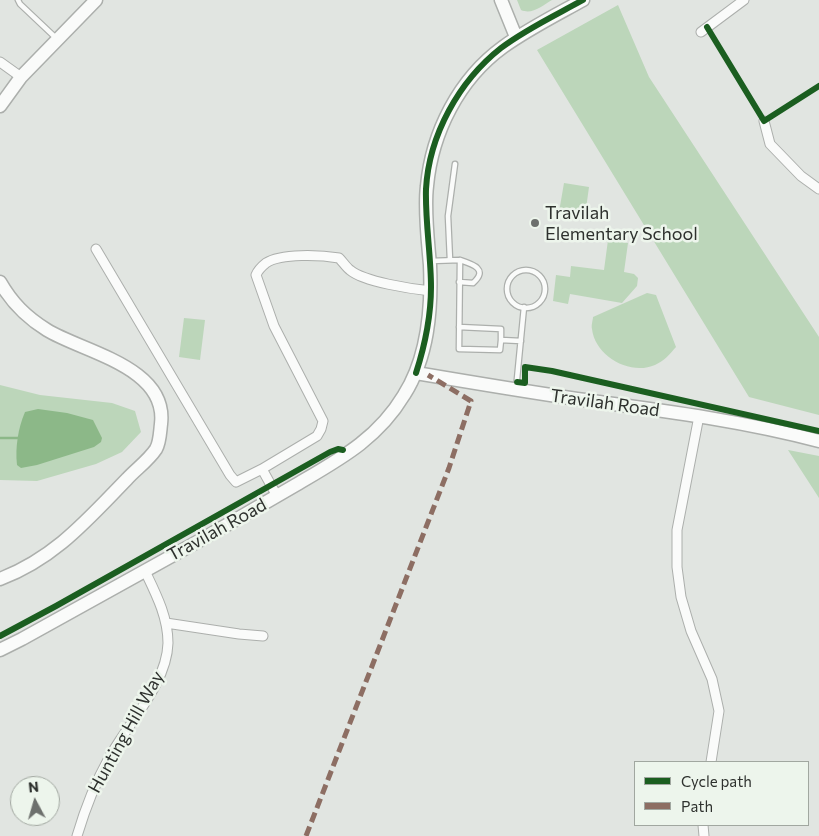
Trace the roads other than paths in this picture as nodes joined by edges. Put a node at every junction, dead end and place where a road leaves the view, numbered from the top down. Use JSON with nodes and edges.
{"nodes":[{"id":1,"x":18,"y":0,"type":"edge"},
{"id":2,"x":96,"y":0,"type":"edge"},
{"id":3,"x":500,"y":0,"type":"edge"},
{"id":4,"x":583,"y":0,"type":"edge"},
{"id":5,"x":744,"y":0,"type":"edge"},
{"id":6,"x":701,"y":32,"type":"dead end"},
{"id":7,"x":516,"y":38,"type":"junction"},
{"id":8,"x":58,"y":39,"type":"junction"},
{"id":9,"x":0,"y":62,"type":"edge"},
{"id":10,"x":21,"y":77,"type":"junction"},
{"id":11,"x":0,"y":106,"type":"edge"},
{"id":12,"x":764,"y":122,"type":"dead end"},
{"id":13,"x":455,"y":164,"type":"dead end"},
{"id":14,"x":819,"y":189,"type":"edge"},
{"id":15,"x":96,"y":249,"type":"dead end"},
{"id":16,"x":450,"y":260,"type":"junction"},
{"id":17,"x":460,"y":260,"type":"junction"},
{"id":18,"x":430,"y":261,"type":"junction"},
{"id":19,"x":0,"y":282,"type":"edge"},
{"id":20,"x":459,"y":282,"type":"junction"},
{"id":21,"x":431,"y":291,"type":"junction"},
{"id":22,"x":524,"y":307,"type":"junction"},
{"id":23,"x":459,"y":328,"type":"junction"},
{"id":24,"x":501,"y":340,"type":"junction"},
{"id":25,"x":521,"y":341,"type":"junction"},
{"id":26,"x":416,"y":373,"type":"junction"},
{"id":27,"x":516,"y":390,"type":"junction"},
{"id":28,"x":699,"y":416,"type":"junction"},
{"id":29,"x":819,"y":441,"type":"edge"},
{"id":30,"x":262,"y":470,"type":"junction"},
{"id":31,"x":277,"y":496,"type":"junction"},
{"id":32,"x":145,"y":571,"type":"junction"},
{"id":33,"x":0,"y":578,"type":"edge"},
{"id":34,"x":166,"y":623,"type":"junction"},
{"id":35,"x":263,"y":636,"type":"dead end"},
{"id":36,"x":0,"y":650,"type":"edge"},
{"id":37,"x":711,"y":761,"type":"edge"},
{"id":38,"x":77,"y":836,"type":"edge"}],
"edges":[{"from":1,"to":8,"type":"lane"},
{"from":2,"to":8,"type":"main road"},
{"from":3,"to":7,"type":"main road"},
{"from":4,"to":7,"type":"main road"},
{"from":5,"to":6,"type":"street"},
{"from":7,"to":18,"type":"main road"},
{"from":8,"to":10,"type":"main road"},
{"from":9,"to":10,"type":"street"},
{"from":10,"to":11,"type":"main road"},
{"from":12,"to":14,"type":"street"},
{"from":13,"to":16,"type":"lane"},
{"from":15,"to":30,"type":"street"},
{"from":16,"to":17,"type":"lane"},
{"from":16,"to":18,"type":"lane"},
{"from":17,"to":20,"type":"lane"},
{"from":17,"to":20,"type":"lane"},
{"from":18,"to":21,"type":"main road"},
{"from":19,"to":33,"type":"main road"},
{"from":20,"to":23,"type":"lane"},
{"from":21,"to":26,"type":"main road"},
{"from":21,"to":30,"type":"street"},
{"from":22,"to":22,"type":"lane"},
{"from":22,"to":25,"type":"lane"},
{"from":23,"to":24,"type":"lane"},
{"from":23,"to":24,"type":"lane"},
{"from":24,"to":25,"type":"lane"},
{"from":25,"to":27,"type":"lane"},
{"from":26,"to":27,"type":"main road","name":"Travilah Road"},
{"from":26,"to":31,"type":"main road","name":"Travilah Road"},
{"from":27,"to":28,"type":"main road","name":"Travilah Road"},
{"from":28,"to":29,"type":"main road","name":"Travilah Road"},
{"from":28,"to":37,"type":"street"},
{"from":30,"to":31,"type":"street"},
{"from":31,"to":32,"type":"main road","name":"Travilah Road"},
{"from":32,"to":34,"type":"street","name":"Hunting Hill Way"},
{"from":32,"to":36,"type":"main road","name":"Travilah Road"},
{"from":34,"to":35,"type":"street"},
{"from":34,"to":38,"type":"street","name":"Hunting Hill Way"}]}
